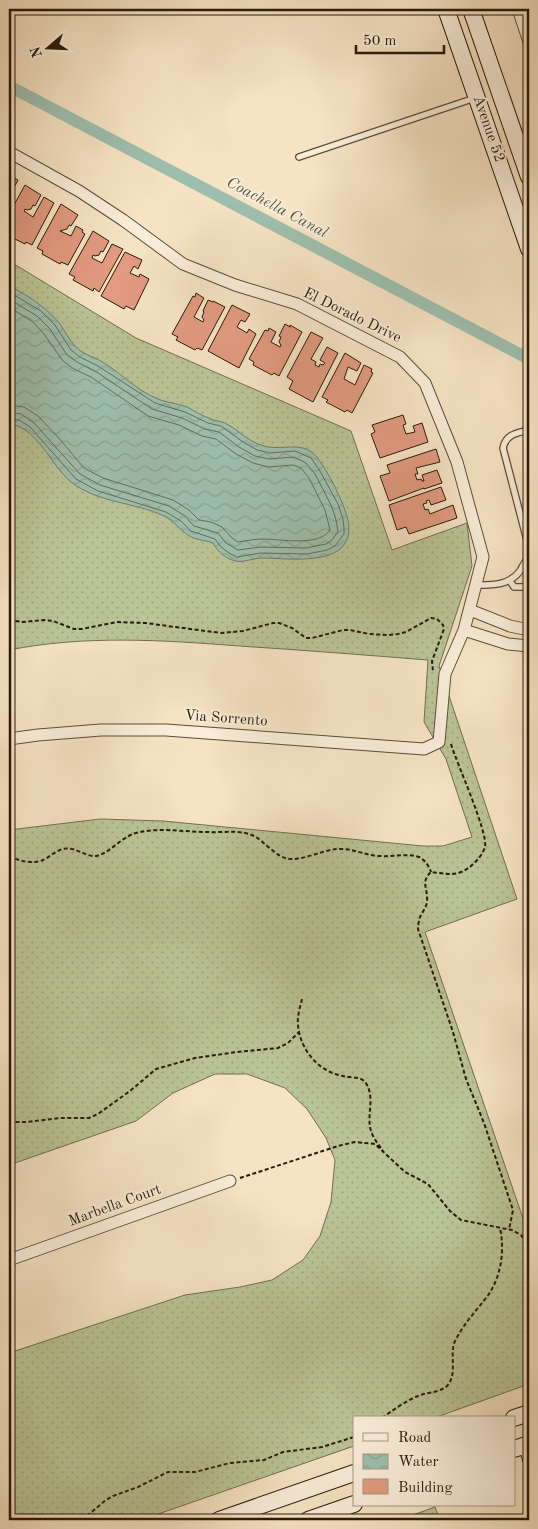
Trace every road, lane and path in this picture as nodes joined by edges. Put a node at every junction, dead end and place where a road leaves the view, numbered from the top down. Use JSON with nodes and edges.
{"nodes":[{"id":1,"x":446,"y":9,"type":"edge"},
{"id":2,"x":471,"y":9,"type":"edge"},
{"id":3,"x":518,"y":9,"type":"edge"},
{"id":4,"x":529,"y":42,"type":"edge"},
{"id":5,"x":478,"y":101,"type":"junction"},
{"id":6,"x":9,"y":152,"type":"edge"},
{"id":7,"x":299,"y":157,"type":"dead end"},
{"id":8,"x":498,"y":160,"type":"junction"},
{"id":9,"x":529,"y":178,"type":"edge"},
{"id":10,"x":529,"y":219,"type":"edge"},
{"id":11,"x":529,"y":249,"type":"edge"},
{"id":12,"x":529,"y":430,"type":"edge"},
{"id":13,"x":529,"y":548,"type":"edge"},
{"id":14,"x":529,"y":558,"type":"edge"},
{"id":15,"x":510,"y":581,"type":"junction"},
{"id":16,"x":475,"y":585,"type":"junction"},
{"id":17,"x":529,"y":585,"type":"edge"},
{"id":18,"x":470,"y":610,"type":"junction"},
{"id":19,"x":9,"y":620,"type":"edge"},
{"id":20,"x":464,"y":630,"type":"junction"},
{"id":21,"x":529,"y":630,"type":"edge"},
{"id":22,"x":529,"y":646,"type":"edge"},
{"id":23,"x":433,"y":674,"type":"dead end"},
{"id":24,"x":9,"y":739,"type":"edge"},
{"id":25,"x":445,"y":742,"type":"junction"},
{"id":26,"x":9,"y":857,"type":"edge"},
{"id":27,"x":431,"y":872,"type":"junction"},
{"id":28,"x":302,"y":999,"type":"dead end"},
{"id":29,"x":299,"y":1032,"type":"junction"},
{"id":30,"x":9,"y":1122,"type":"edge"},
{"id":31,"x":386,"y":1155,"type":"junction"},
{"id":32,"x":230,"y":1181,"type":"joint"},
{"id":33,"x":500,"y":1228,"type":"junction"},
{"id":34,"x":509,"y":1230,"type":"junction"},
{"id":35,"x":529,"y":1249,"type":"edge"},
{"id":36,"x":9,"y":1260,"type":"edge"},
{"id":37,"x":529,"y":1412,"type":"edge"},
{"id":38,"x":385,"y":1416,"type":"edge"},
{"id":39,"x":516,"y":1417,"type":"edge"},
{"id":40,"x":353,"y":1437,"type":"edge"},
{"id":41,"x":522,"y":1446,"type":"edge"},
{"id":42,"x":529,"y":1469,"type":"edge"},
{"id":43,"x":353,"y":1473,"type":"edge"},
{"id":44,"x":353,"y":1504,"type":"edge"},
{"id":45,"x":82,"y":1520,"type":"edge"},
{"id":46,"x":219,"y":1520,"type":"edge"},
{"id":47,"x":308,"y":1520,"type":"edge"}],
"edges":[{"from":1,"to":5,"type":"main road","name":"Avenue 52"},
{"from":2,"to":9,"type":"main road","name":"Avenue 52"},
{"from":3,"to":4,"type":"street"},
{"from":5,"to":7,"type":"lane"},
{"from":5,"to":8,"type":"main road","name":"Avenue 52"},
{"from":5,"to":9,"type":"main road"},
{"from":6,"to":16,"type":"street","name":"El Dorado Drive"},
{"from":8,"to":10,"type":"main road"},
{"from":8,"to":11,"type":"main road","name":"Avenue 52"},
{"from":12,"to":13,"type":"lane"},
{"from":14,"to":15,"type":"lane"},
{"from":15,"to":16,"type":"lane"},
{"from":15,"to":17,"type":"lane"},
{"from":16,"to":18,"type":"street","name":"El Dorado Drive"},
{"from":18,"to":20,"type":"street","name":"El Dorado Drive"},
{"from":18,"to":21,"type":"street"},
{"from":19,"to":23,"type":"path"},
{"from":20,"to":22,"type":"street"},
{"from":20,"to":25,"type":"street","name":"El Dorado Drive"},
{"from":24,"to":25,"type":"street","name":"Via Sorrento"},
{"from":25,"to":27,"type":"path"},
{"from":26,"to":27,"type":"path"},
{"from":27,"to":34,"type":"path"},
{"from":28,"to":29,"type":"path"},
{"from":29,"to":30,"type":"path"},
{"from":29,"to":31,"type":"path"},
{"from":31,"to":32,"type":"path"},
{"from":31,"to":33,"type":"path"},
{"from":32,"to":36,"type":"street","name":"Marbella Court"},
{"from":33,"to":34,"type":"path"},
{"from":33,"to":38,"type":"path"},
{"from":34,"to":35,"type":"path"},
{"from":37,"to":39,"type":"main road"},
{"from":40,"to":45,"type":"path"},
{"from":41,"to":42,"type":"lane"},
{"from":43,"to":46,"type":"main road"},
{"from":44,"to":47,"type":"main road"}]}
